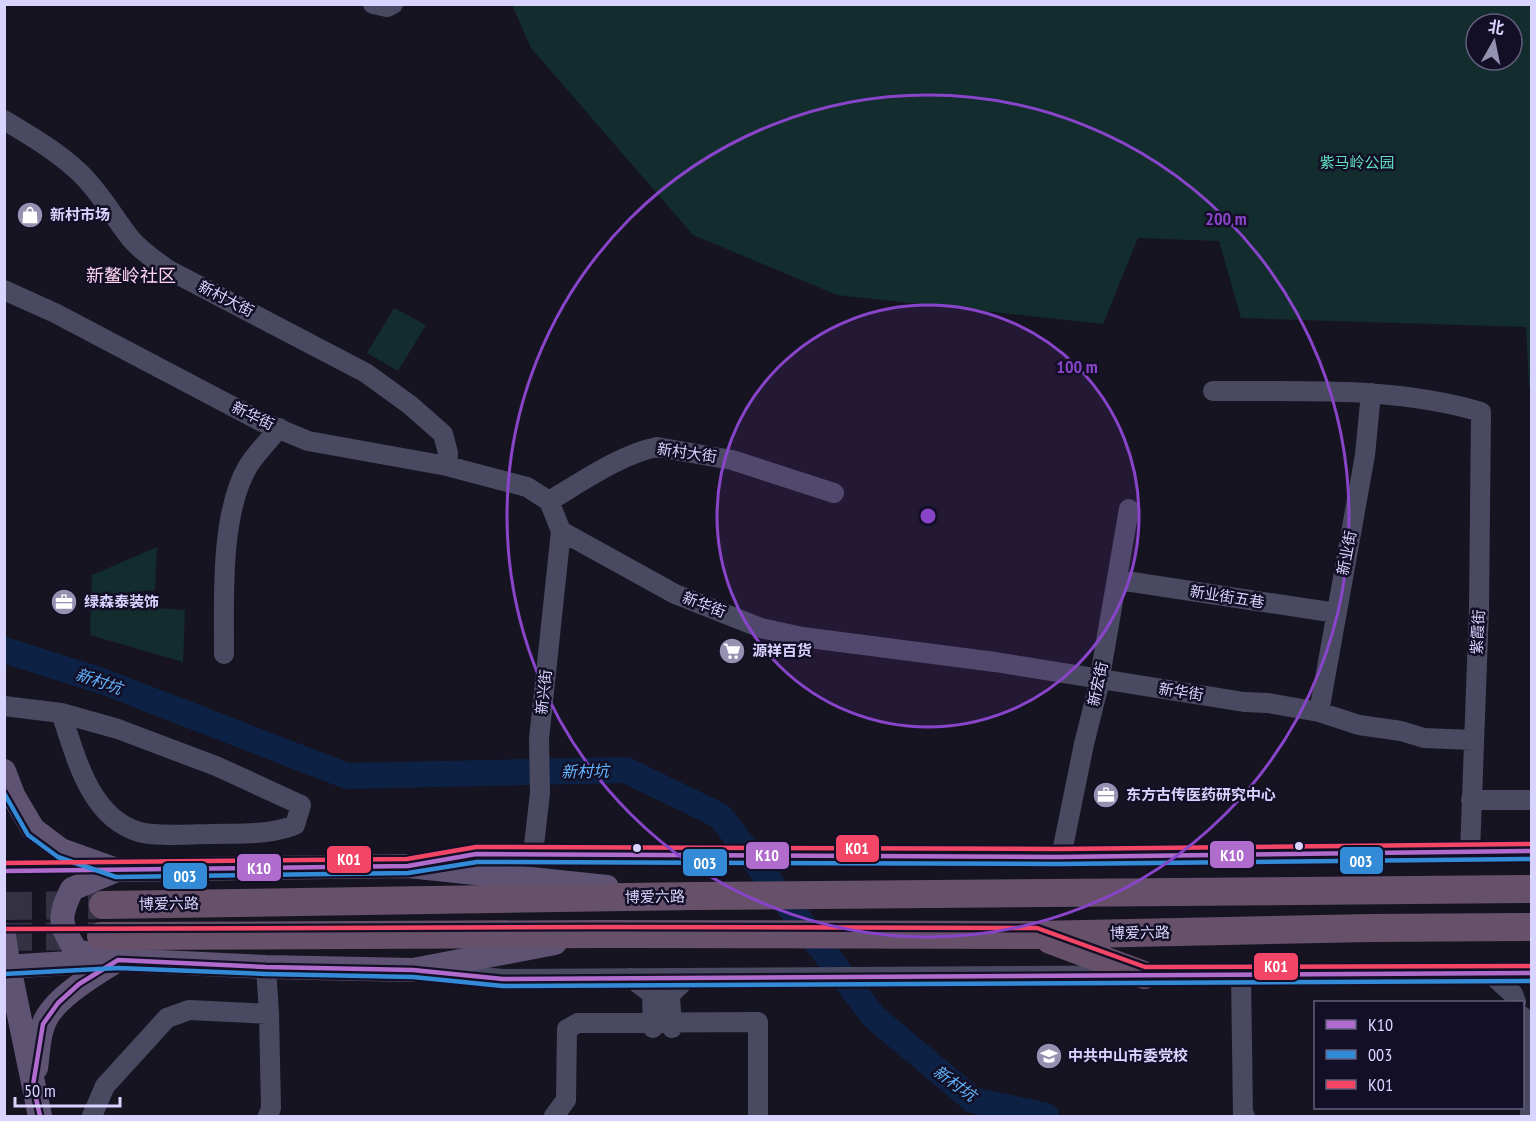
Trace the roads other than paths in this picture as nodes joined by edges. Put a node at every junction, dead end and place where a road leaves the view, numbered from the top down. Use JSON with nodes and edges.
{"nodes":[{"id":1,"x":373,"y":4,"type":"edge"},
{"id":2,"x":393,"y":4,"type":"edge"},
{"id":3,"x":4,"y":120,"type":"edge"},
{"id":4,"x":4,"y":290,"type":"edge"},
{"id":5,"x":1213,"y":391,"type":"dead end"},
{"id":6,"x":1371,"y":393,"type":"junction"},
{"id":7,"x":279,"y":429,"type":"junction"},
{"id":8,"x":447,"y":466,"type":"junction"},
{"id":9,"x":834,"y":493,"type":"dead end"},
{"id":10,"x":549,"y":501,"type":"junction"},
{"id":11,"x":1129,"y":509,"type":"dead end"},
{"id":12,"x":561,"y":531,"type":"junction"},
{"id":13,"x":1119,"y":580,"type":"junction"},
{"id":14,"x":1336,"y":613,"type":"junction"},
{"id":15,"x":224,"y":654,"type":"dead end"},
{"id":16,"x":1100,"y":679,"type":"junction"},
{"id":17,"x":4,"y":706,"type":"edge"},
{"id":18,"x":1319,"y":712,"type":"junction"},
{"id":19,"x":61,"y":713,"type":"junction"},
{"id":20,"x":1473,"y":740,"type":"junction"},
{"id":21,"x":4,"y":771,"type":"edge"},
{"id":22,"x":1471,"y":800,"type":"junction"},
{"id":23,"x":1532,"y":800,"type":"edge"},
{"id":24,"x":1532,"y":851,"type":"edge"},
{"id":25,"x":1470,"y":852,"type":"junction"},
{"id":26,"x":533,"y":854,"type":"junction"},
{"id":27,"x":1061,"y":857,"type":"junction"},
{"id":28,"x":408,"y":866,"type":"junction"},
{"id":29,"x":117,"y":870,"type":"junction"},
{"id":30,"x":1532,"y":889,"type":"edge"},
{"id":31,"x":696,"y":896,"type":"junction"},
{"id":32,"x":103,"y":905,"type":"tunnel mouth"},
{"id":33,"x":1532,"y":927,"type":"edge"},
{"id":34,"x":602,"y":934,"type":"junction"},
{"id":35,"x":1037,"y":935,"type":"junction"},
{"id":36,"x":4,"y":936,"type":"edge"},
{"id":37,"x":101,"y":936,"type":"tunnel mouth"},
{"id":38,"x":118,"y":960,"type":"junction"},
{"id":39,"x":7,"y":967,"type":"edge"},
{"id":40,"x":266,"y":967,"type":"junction"},
{"id":41,"x":413,"y":970,"type":"junction"},
{"id":42,"x":1490,"y":973,"type":"junction"},
{"id":43,"x":1532,"y":973,"type":"edge"},
{"id":44,"x":1144,"y":975,"type":"junction"},
{"id":45,"x":1241,"y":975,"type":"junction"},
{"id":46,"x":631,"y":978,"type":"junction"},
{"id":47,"x":687,"y":978,"type":"junction"},
{"id":48,"x":1516,"y":1001,"type":"edge"},
{"id":49,"x":269,"y":1014,"type":"junction"},
{"id":50,"x":1524,"y":1020,"type":"edge"},
{"id":51,"x":662,"y":1025,"type":"junction"},
{"id":52,"x":33,"y":1085,"type":"junction"},
{"id":53,"x":40,"y":1116,"type":"edge"},
{"id":54,"x":93,"y":1116,"type":"edge"},
{"id":55,"x":268,"y":1116,"type":"edge"},
{"id":56,"x":554,"y":1116,"type":"edge"},
{"id":57,"x":560,"y":1116,"type":"edge"},
{"id":58,"x":756,"y":1116,"type":"edge"},
{"id":59,"x":1242,"y":1116,"type":"edge"},
{"id":60,"x":1530,"y":1116,"type":"edge"}],
"edges":[{"from":1,"to":2,"type":"street"},
{"from":3,"to":8,"type":"street","name":"新村大街"},
{"from":4,"to":7,"type":"street","name":"新华街"},
{"from":5,"to":6,"type":"street"},
{"from":6,"to":14,"type":"street","name":"新业街"},
{"from":6,"to":20,"type":"street","name":"紫霞街"},
{"from":7,"to":8,"type":"street","name":"新华街"},
{"from":7,"to":15,"type":"street"},
{"from":8,"to":10,"type":"street","name":"新华街"},
{"from":9,"to":10,"type":"street","name":"新村大街"},
{"from":10,"to":12,"type":"street"},
{"from":11,"to":13,"type":"street","name":"新宏街"},
{"from":12,"to":16,"type":"street","name":"新华街"},
{"from":12,"to":26,"type":"street","name":"新兴街"},
{"from":13,"to":14,"type":"street","name":"新业街五巷"},
{"from":13,"to":16,"type":"street","name":"新宏街"},
{"from":14,"to":18,"type":"street","name":"新业街"},
{"from":16,"to":18,"type":"street","name":"新华街"},
{"from":16,"to":27,"type":"street","name":"新宏街"},
{"from":17,"to":19,"type":"street"},
{"from":18,"to":20,"type":"street","name":"新华街"},
{"from":19,"to":19,"type":"street"},
{"from":20,"to":22,"type":"street","name":"紫霞街"},
{"from":21,"to":29,"type":"main road"},
{"from":22,"to":23,"type":"street"},
{"from":22,"to":25,"type":"street","name":"紫霞街"},
{"from":24,"to":25,"type":"street"},
{"from":25,"to":27,"type":"street"},
{"from":26,"to":27,"type":"street"},
{"from":26,"to":28,"type":"street"},
{"from":28,"to":29,"type":"main road"},
{"from":28,"to":31,"type":"main road"},
{"from":29,"to":38,"type":"main road"},
{"from":30,"to":31,"type":"highway","name":"博爱六路"},
{"from":31,"to":32,"type":"highway","name":"博爱六路"},
{"from":33,"to":35,"type":"highway","name":"博爱六路"},
{"from":34,"to":35,"type":"highway","name":"博爱六路"},
{"from":34,"to":37,"type":"highway","name":"博爱六路"},
{"from":34,"to":41,"type":"main road"},
{"from":35,"to":44,"type":"highway"},
{"from":36,"to":39,"type":"main road"},
{"from":38,"to":39,"type":"main road"},
{"from":38,"to":40,"type":"main road"},
{"from":38,"to":52,"type":"main road"},
{"from":39,"to":52,"type":"main road"},
{"from":40,"to":41,"type":"main road"},
{"from":40,"to":49,"type":"street"},
{"from":41,"to":46,"type":"street"},
{"from":42,"to":43,"type":"street"},
{"from":42,"to":45,"type":"street"},
{"from":42,"to":48,"type":"street"},
{"from":44,"to":45,"type":"street"},
{"from":44,"to":47,"type":"street"},
{"from":45,"to":59,"type":"street"},
{"from":46,"to":47,"type":"street"},
{"from":46,"to":51,"type":"street"},
{"from":47,"to":51,"type":"street"},
{"from":49,"to":54,"type":"street"},
{"from":49,"to":55,"type":"street"},
{"from":50,"to":60,"type":"street"},
{"from":51,"to":56,"type":"street"},
{"from":51,"to":57,"type":"street"},
{"from":51,"to":58,"type":"street"},
{"from":52,"to":53,"type":"main road"}]}
